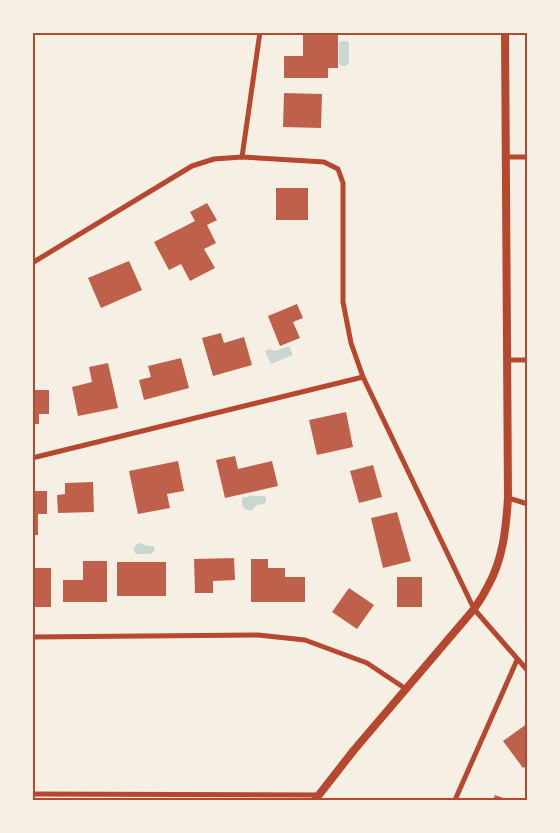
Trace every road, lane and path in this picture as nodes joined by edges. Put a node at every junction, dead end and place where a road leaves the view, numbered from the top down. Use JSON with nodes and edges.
{"nodes":[{"id":1,"x":260,"y":32,"type":"edge"},
{"id":2,"x":506,"y":32,"type":"edge"},
{"id":3,"x":506,"y":157,"type":"junction"},
{"id":4,"x":528,"y":157,"type":"edge"},
{"id":5,"x":242,"y":158,"type":"junction"},
{"id":6,"x":32,"y":263,"type":"edge"},
{"id":7,"x":507,"y":360,"type":"junction"},
{"id":8,"x":528,"y":360,"type":"edge"},
{"id":9,"x":363,"y":377,"type":"junction"},
{"id":10,"x":32,"y":458,"type":"edge"},
{"id":11,"x":508,"y":498,"type":"junction"},
{"id":12,"x":528,"y":504,"type":"edge"},
{"id":13,"x":474,"y":609,"type":"junction"},
{"id":14,"x":32,"y":637,"type":"edge"},
{"id":15,"x":517,"y":660,"type":"junction"},
{"id":16,"x":528,"y":671,"type":"edge"},
{"id":17,"x":406,"y":689,"type":"junction"},
{"id":18,"x":32,"y":794,"type":"edge"},
{"id":19,"x":316,"y":798,"type":"edge"},
{"id":20,"x":455,"y":800,"type":"edge"}],
"edges":[{"from":1,"to":5,"type":"street"},
{"from":2,"to":3,"type":"street"},
{"from":3,"to":4,"type":"street"},
{"from":3,"to":7,"type":"street"},
{"from":5,"to":6,"type":"street"},
{"from":5,"to":9,"type":"street"},
{"from":7,"to":8,"type":"street"},
{"from":7,"to":11,"type":"street"},
{"from":9,"to":10,"type":"street"},
{"from":9,"to":13,"type":"street"},
{"from":11,"to":12,"type":"street"},
{"from":11,"to":13,"type":"street"},
{"from":13,"to":15,"type":"street"},
{"from":13,"to":17,"type":"street"},
{"from":14,"to":17,"type":"street"},
{"from":15,"to":16,"type":"street"},
{"from":15,"to":20,"type":"street"},
{"from":17,"to":19,"type":"street"},
{"from":18,"to":19,"type":"street"}]}
